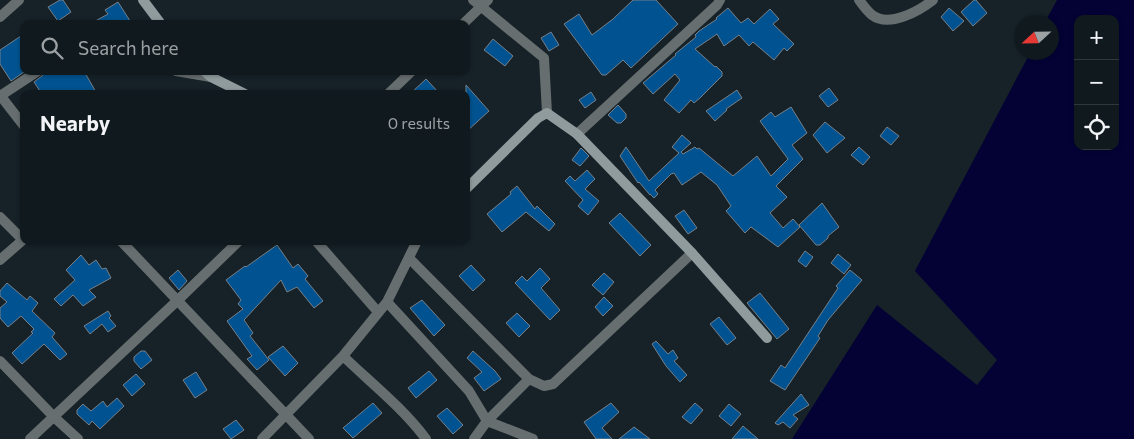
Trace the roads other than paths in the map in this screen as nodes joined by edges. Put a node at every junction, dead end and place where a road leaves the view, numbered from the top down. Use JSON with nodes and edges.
{"nodes":[{"id":1,"x":19,"y":0,"type":"edge"},
{"id":2,"x":143,"y":0,"type":"edge"},
{"id":3,"x":859,"y":0,"type":"edge"},
{"id":4,"x":933,"y":0,"type":"edge"},
{"id":5,"x":481,"y":2,"type":"edge"},
{"id":6,"x":716,"y":2,"type":"edge"},
{"id":7,"x":0,"y":17,"type":"edge"},
{"id":8,"x":158,"y":20,"type":"edge"},
{"id":9,"x":465,"y":20,"type":"edge"},
{"id":10,"x":32,"y":75,"type":"edge"},
{"id":11,"x":209,"y":75,"type":"edge"},
{"id":12,"x":408,"y":75,"type":"edge"},
{"id":13,"x":234,"y":90,"type":"edge"},
{"id":14,"x":392,"y":90,"type":"edge"},
{"id":15,"x":0,"y":96,"type":"edge"},
{"id":16,"x":547,"y":113,"type":"junction"},
{"id":17,"x":20,"y":121,"type":"edge"},
{"id":18,"x":577,"y":134,"type":"junction"},
{"id":19,"x":470,"y":184,"type":"edge"},
{"id":20,"x":0,"y":217,"type":"edge"},
{"id":21,"x":20,"y":236,"type":"edge"},
{"id":22,"x":20,"y":242,"type":"edge"},
{"id":23,"x":125,"y":245,"type":"edge"},
{"id":24,"x":234,"y":245,"type":"edge"},
{"id":25,"x":319,"y":245,"type":"edge"},
{"id":26,"x":415,"y":245,"type":"edge"},
{"id":27,"x":692,"y":253,"type":"junction"},
{"id":28,"x":409,"y":258,"type":"junction"},
{"id":29,"x":0,"y":260,"type":"edge"},
{"id":30,"x":178,"y":300,"type":"junction"},
{"id":31,"x":387,"y":302,"type":"junction"},
{"id":32,"x":378,"y":312,"type":"junction"},
{"id":33,"x":766,"y":338,"type":"dead end"},
{"id":34,"x":343,"y":356,"type":"junction"},
{"id":35,"x":0,"y":361,"type":"edge"},
{"id":36,"x":529,"y":379,"type":"junction"},
{"id":37,"x":286,"y":414,"type":"junction"},
{"id":38,"x":54,"y":417,"type":"junction"},
{"id":39,"x":487,"y":421,"type":"junction"},
{"id":40,"x":30,"y":439,"type":"edge"},
{"id":41,"x":78,"y":439,"type":"edge"},
{"id":42,"x":262,"y":439,"type":"edge"},
{"id":43,"x":309,"y":439,"type":"edge"},
{"id":44,"x":426,"y":439,"type":"edge"},
{"id":45,"x":474,"y":439,"type":"edge"},
{"id":46,"x":533,"y":439,"type":"edge"}],
"edges":[{"from":1,"to":7,"type":"street"},
{"from":2,"to":8,"type":"street"},
{"from":3,"to":4,"type":"street"},
{"from":5,"to":9,"type":"street"},
{"from":5,"to":16,"type":"street"},
{"from":6,"to":18,"type":"street"},
{"from":10,"to":15,"type":"street"},
{"from":11,"to":13,"type":"street"},
{"from":12,"to":14,"type":"street"},
{"from":15,"to":17,"type":"street"},
{"from":16,"to":18,"type":"street"},
{"from":16,"to":19,"type":"street"},
{"from":18,"to":27,"type":"street"},
{"from":20,"to":21,"type":"street"},
{"from":22,"to":29,"type":"street"},
{"from":23,"to":30,"type":"street"},
{"from":24,"to":30,"type":"street"},
{"from":25,"to":32,"type":"street"},
{"from":26,"to":28,"type":"street"},
{"from":27,"to":33,"type":"street"},
{"from":27,"to":36,"type":"street"},
{"from":28,"to":31,"type":"street"},
{"from":28,"to":36,"type":"street"},
{"from":30,"to":37,"type":"street"},
{"from":30,"to":38,"type":"street"},
{"from":31,"to":32,"type":"street"},
{"from":31,"to":39,"type":"street"},
{"from":32,"to":34,"type":"street"},
{"from":34,"to":37,"type":"street"},
{"from":34,"to":44,"type":"street"},
{"from":35,"to":38,"type":"street"},
{"from":36,"to":39,"type":"street"},
{"from":37,"to":42,"type":"street"},
{"from":37,"to":43,"type":"street"},
{"from":38,"to":40,"type":"street"},
{"from":38,"to":41,"type":"street"},
{"from":39,"to":45,"type":"street"},
{"from":39,"to":46,"type":"street"}]}
